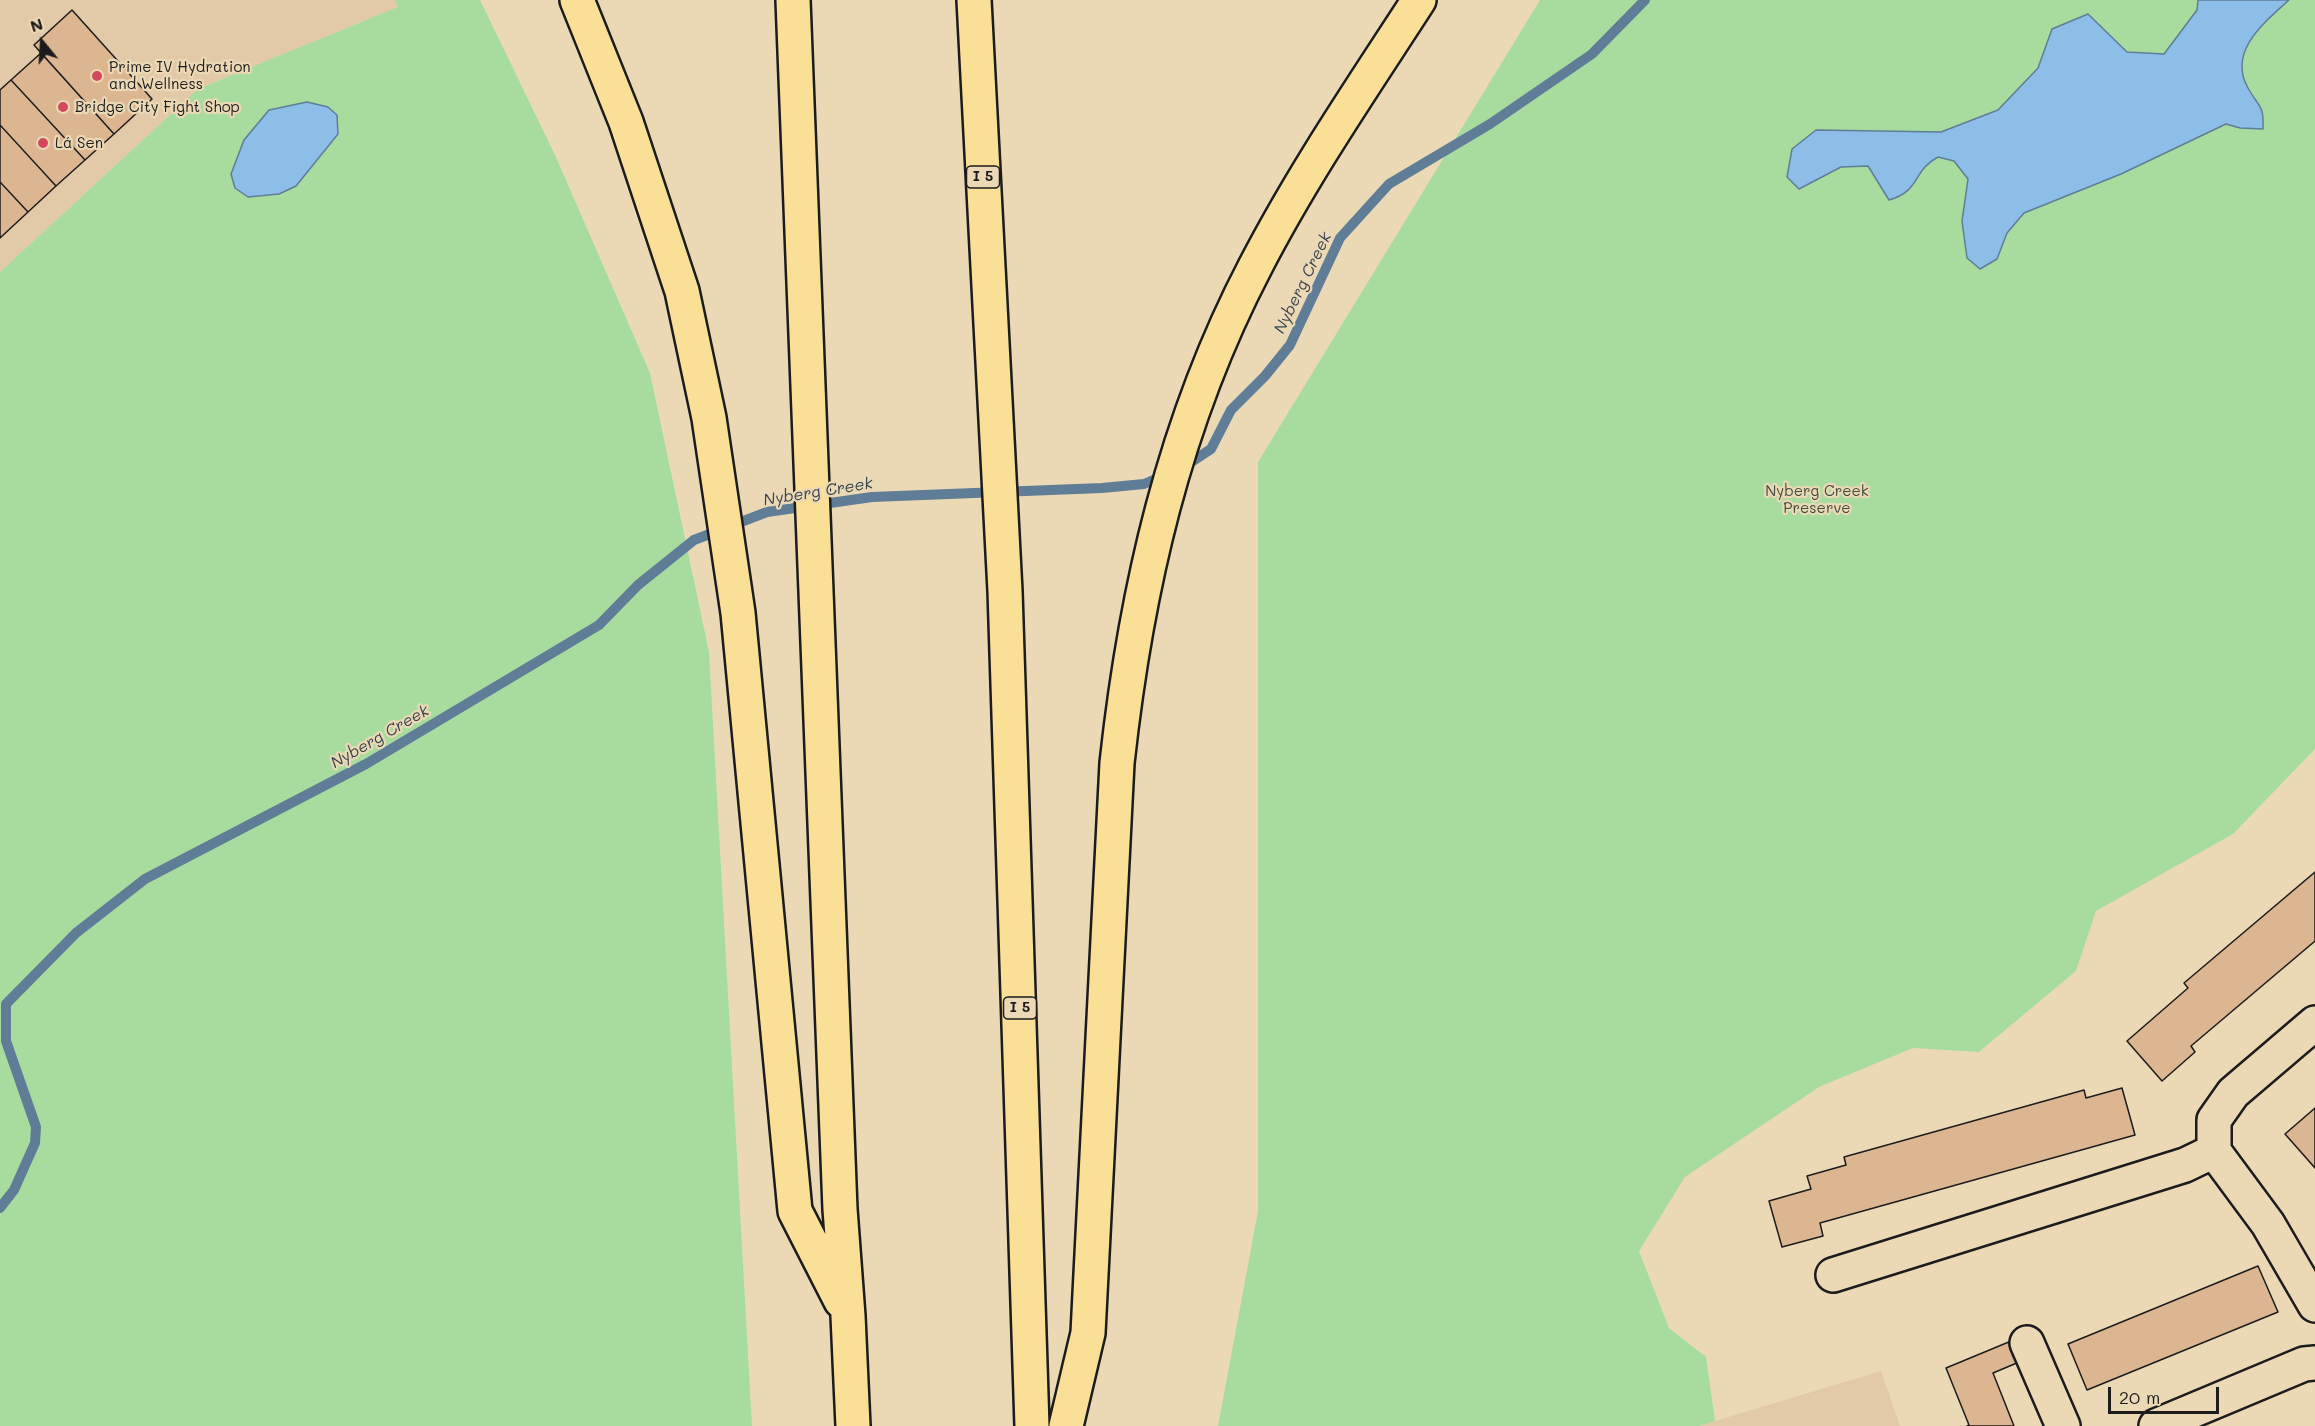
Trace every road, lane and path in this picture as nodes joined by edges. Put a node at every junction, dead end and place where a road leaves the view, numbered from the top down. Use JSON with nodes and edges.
{"nodes":[{"id":1,"x":577,"y":0,"type":"edge"},
{"id":2,"x":793,"y":0,"type":"edge"},
{"id":3,"x":974,"y":0,"type":"edge"},
{"id":4,"x":1419,"y":0,"type":"edge"},
{"id":5,"x":2315,"y":1023,"type":"edge"},
{"id":6,"x":2214,"y":1151,"type":"junction"},
{"id":7,"x":1833,"y":1275,"type":"dead end"},
{"id":8,"x":2315,"y":1305,"type":"edge"},
{"id":9,"x":848,"y":1317,"type":"junction"},
{"id":10,"x":2027,"y":1343,"type":"dead end"},
{"id":11,"x":2315,"y":1363,"type":"edge"},
{"id":12,"x":853,"y":1426,"type":"edge"},
{"id":13,"x":1032,"y":1426,"type":"edge"},
{"id":14,"x":1066,"y":1426,"type":"edge"},
{"id":15,"x":2063,"y":1426,"type":"edge"},
{"id":16,"x":2156,"y":1426,"type":"edge"}],
"edges":[{"from":1,"to":9,"type":"highway"},
{"from":2,"to":9,"type":"highway"},
{"from":3,"to":13,"type":"highway","number":"I 5"},
{"from":4,"to":14,"type":"highway"},
{"from":5,"to":6,"type":"street"},
{"from":6,"to":7,"type":"street"},
{"from":6,"to":8,"type":"street"},
{"from":9,"to":12,"type":"highway"},
{"from":10,"to":15,"type":"street"},
{"from":11,"to":16,"type":"street"}]}
